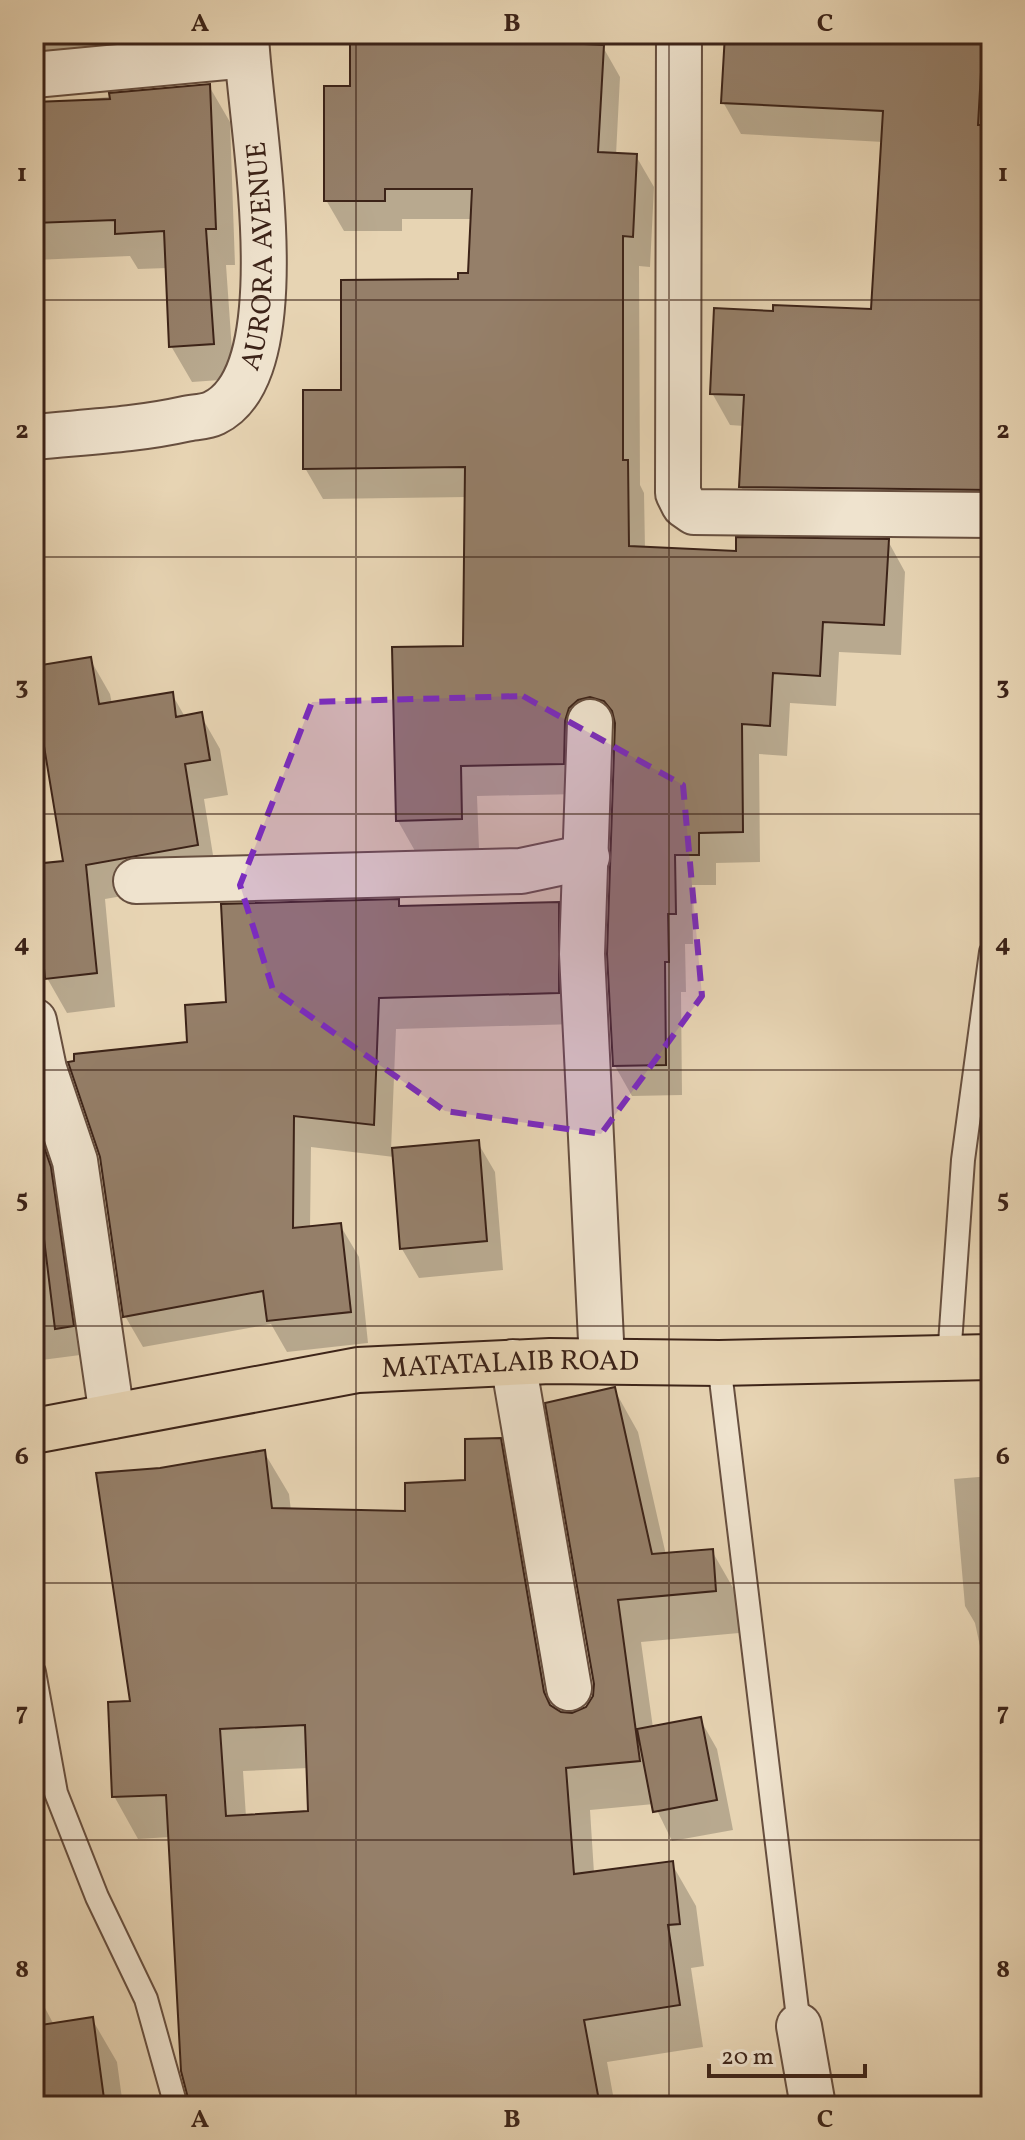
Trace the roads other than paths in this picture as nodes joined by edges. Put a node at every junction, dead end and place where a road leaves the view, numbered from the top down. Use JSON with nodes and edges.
{"nodes":[{"id":1,"x":679,"y":34,"type":"edge"},
{"id":2,"x":246,"y":44,"type":"edge"},
{"id":3,"x":34,"y":75,"type":"edge"},
{"id":4,"x":34,"y":437,"type":"edge"},
{"id":5,"x":991,"y":515,"type":"edge"},
{"id":6,"x":590,"y":722,"type":"dead end"},
{"id":7,"x":587,"y":857,"type":"junction"},
{"id":8,"x":136,"y":881,"type":"dead end"},
{"id":9,"x":991,"y":952,"type":"edge"},
{"id":10,"x":34,"y":1021,"type":"edge"},
{"id":11,"x":970,"y":1357,"type":"edge"},
{"id":12,"x":602,"y":1361,"type":"junction"},
{"id":13,"x":513,"y":1362,"type":"junction"},
{"id":14,"x":719,"y":1363,"type":"junction"},
{"id":15,"x":112,"y":1416,"type":"junction"},
{"id":16,"x":34,"y":1431,"type":"edge"},
{"id":17,"x":34,"y":1672,"type":"edge"},
{"id":18,"x":569,"y":1688,"type":"dead end"},
{"id":19,"x":799,"y":2026,"type":"joint"},
{"id":20,"x":176,"y":2106,"type":"edge"},
{"id":21,"x":813,"y":2106,"type":"edge"}],
"edges":[{"from":1,"to":5,"type":"street"},
{"from":2,"to":3,"type":"street"},
{"from":2,"to":4,"type":"street","name":"AURORA AVENUE"},
{"from":6,"to":7,"type":"street"},
{"from":7,"to":8,"type":"street"},
{"from":7,"to":12,"type":"street"},
{"from":9,"to":11,"type":"lane"},
{"from":10,"to":15,"type":"street"},
{"from":11,"to":14,"type":"main road","name":"MATATALAIB ROAD"},
{"from":12,"to":13,"type":"main road","name":"MATATALAIB ROAD"},
{"from":12,"to":14,"type":"main road","name":"MATATALAIB ROAD"},
{"from":13,"to":15,"type":"main road","name":"MATATALAIB ROAD"},
{"from":13,"to":18,"type":"street"},
{"from":14,"to":19,"type":"lane"},
{"from":15,"to":16,"type":"main road","name":"MATATALAIB ROAD"},
{"from":17,"to":20,"type":"lane"},
{"from":19,"to":21,"type":"street"}]}
